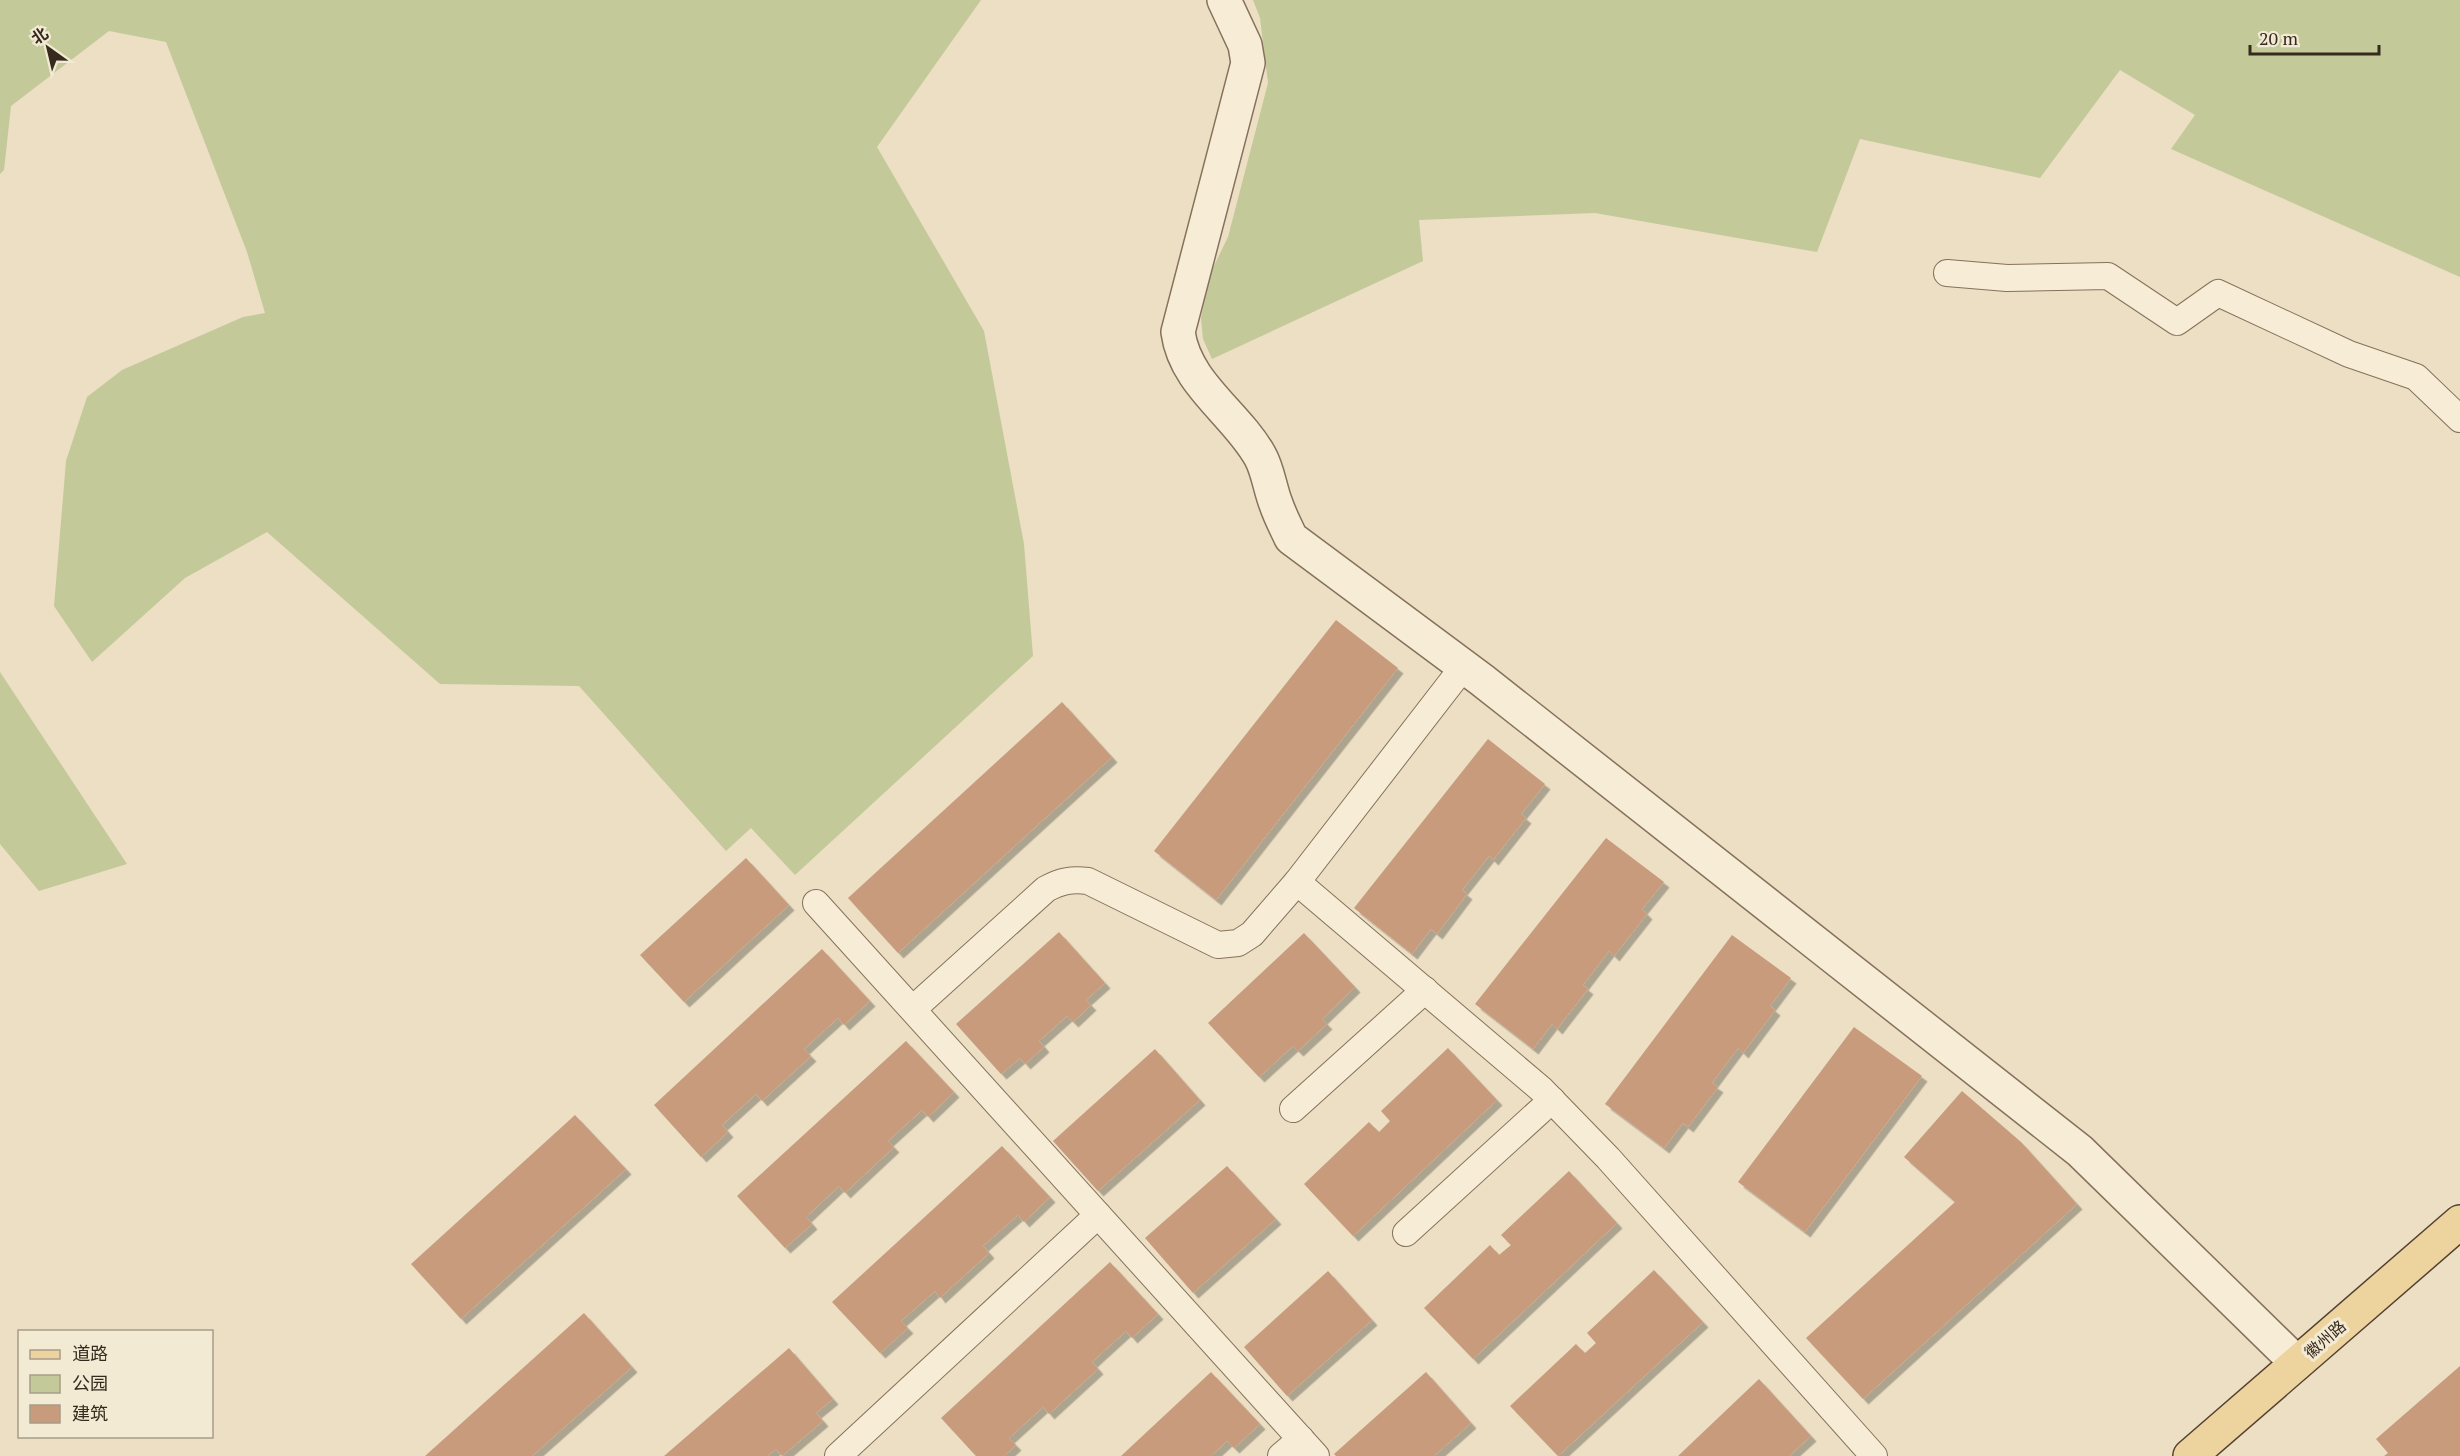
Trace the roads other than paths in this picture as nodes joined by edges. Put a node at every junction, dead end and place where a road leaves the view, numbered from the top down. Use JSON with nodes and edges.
{"nodes":[{"id":1,"x":1224,"y":0,"type":"edge"},
{"id":2,"x":1947,"y":273,"type":"dead end"},
{"id":3,"x":2460,"y":419,"type":"edge"},
{"id":4,"x":1464,"y":666,"type":"junction"},
{"id":5,"x":1298,"y":882,"type":"junction"},
{"id":6,"x":816,"y":903,"type":"dead end"},
{"id":7,"x":1425,"y":990,"type":"junction"},
{"id":8,"x":913,"y":1009,"type":"junction"},
{"id":9,"x":1552,"y":1100,"type":"junction"},
{"id":10,"x":1293,"y":1109,"type":"dead end"},
{"id":11,"x":1098,"y":1215,"type":"junction"},
{"id":12,"x":2460,"y":1222,"type":"edge"},
{"id":13,"x":1406,"y":1233,"type":"dead end"},
{"id":14,"x":2297,"y":1363,"type":"junction"},
{"id":15,"x":1308,"y":1447,"type":"edge"},
{"id":16,"x":838,"y":1456,"type":"edge"},
{"id":17,"x":1281,"y":1456,"type":"edge"},
{"id":18,"x":1874,"y":1456,"type":"edge"},
{"id":19,"x":2190,"y":1456,"type":"edge"}],
"edges":[{"from":1,"to":4,"type":"street"},
{"from":2,"to":3,"type":"lane"},
{"from":4,"to":5,"type":"lane"},
{"from":4,"to":14,"type":"street"},
{"from":5,"to":7,"type":"lane"},
{"from":5,"to":8,"type":"lane"},
{"from":6,"to":8,"type":"lane"},
{"from":7,"to":9,"type":"lane"},
{"from":7,"to":10,"type":"lane"},
{"from":8,"to":11,"type":"lane"},
{"from":9,"to":13,"type":"lane"},
{"from":9,"to":18,"type":"lane"},
{"from":11,"to":15,"type":"lane"},
{"from":11,"to":16,"type":"lane"},
{"from":12,"to":14,"type":"main road","name":"徽州路"},
{"from":14,"to":19,"type":"main road","name":"徽州路"},
{"from":15,"to":17,"type":"lane"}]}
